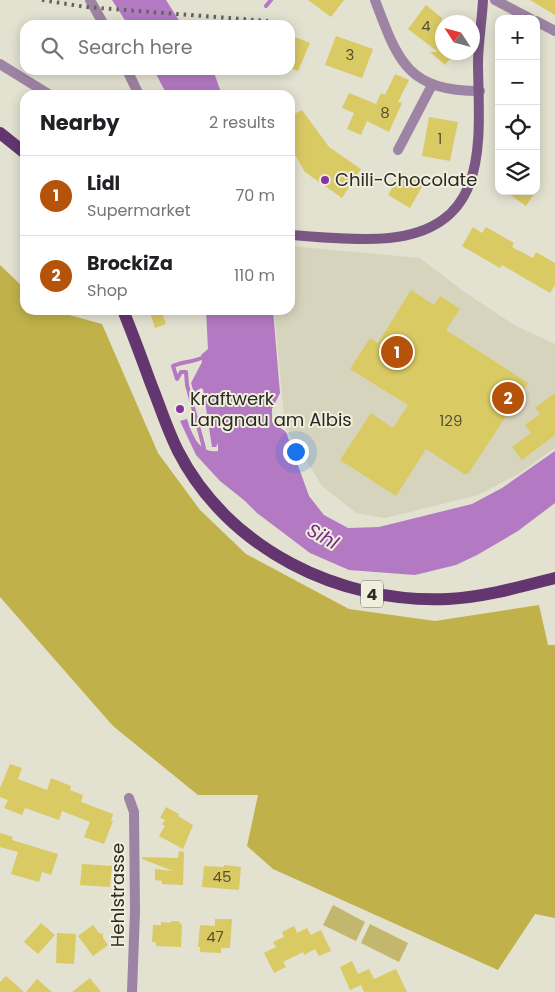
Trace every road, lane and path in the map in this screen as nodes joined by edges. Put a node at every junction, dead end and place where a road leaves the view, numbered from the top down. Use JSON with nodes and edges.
{"nodes":[{"id":1,"x":90,"y":0,"type":"edge"},
{"id":2,"x":376,"y":0,"type":"edge"},
{"id":3,"x":483,"y":0,"type":"edge"},
{"id":4,"x":495,"y":0,"type":"edge"},
{"id":5,"x":523,"y":15,"type":"edge"},
{"id":6,"x":101,"y":20,"type":"edge"},
{"id":7,"x":540,"y":23,"type":"edge"},
{"id":8,"x":555,"y":31,"type":"edge"},
{"id":9,"x":0,"y":64,"type":"edge"},
{"id":10,"x":129,"y":75,"type":"edge"},
{"id":11,"x":432,"y":85,"type":"junction"},
{"id":12,"x":42,"y":90,"type":"edge"},
{"id":13,"x":137,"y":90,"type":"edge"},
{"id":14,"x":480,"y":91,"type":"junction"},
{"id":15,"x":0,"y":133,"type":"edge"},
{"id":16,"x":20,"y":149,"type":"edge"},
{"id":17,"x":398,"y":150,"type":"dead end"},
{"id":18,"x":295,"y":235,"type":"edge"},
{"id":19,"x":125,"y":315,"type":"edge"},
{"id":20,"x":555,"y":578,"type":"edge"},
{"id":21,"x":129,"y":798,"type":"dead end"},
{"id":22,"x":132,"y":992,"type":"edge"}],
"edges":[{"from":1,"to":6,"type":"street"},
{"from":2,"to":11,"type":"street"},
{"from":3,"to":14,"type":"main road"},
{"from":4,"to":5,"type":"street"},
{"from":7,"to":8,"type":"street"},
{"from":9,"to":12,"type":"street"},
{"from":10,"to":13,"type":"street"},
{"from":11,"to":14,"type":"street"},
{"from":11,"to":17,"type":"street"},
{"from":14,"to":18,"type":"main road"},
{"from":15,"to":16,"type":"main road"},
{"from":19,"to":20,"type":"main road","number":"4"},
{"from":21,"to":22,"type":"street","name":"Hehlstrasse"}]}
